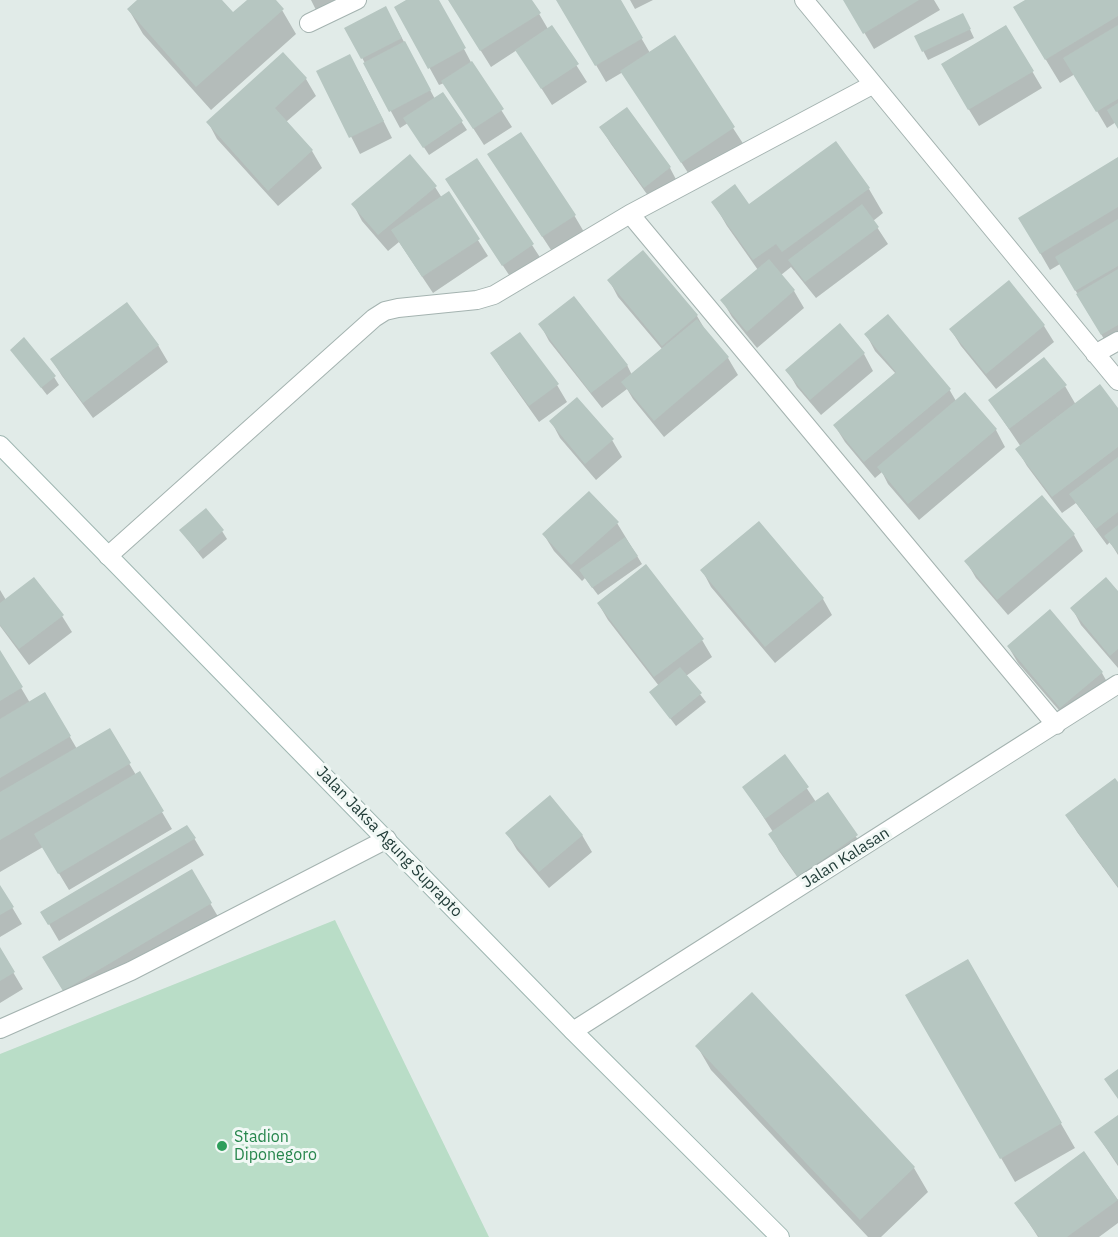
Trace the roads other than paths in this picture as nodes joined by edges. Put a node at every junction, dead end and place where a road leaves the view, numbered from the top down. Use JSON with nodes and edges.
{"nodes":[{"id":1,"x":357,"y":0,"type":"edge"},
{"id":2,"x":804,"y":0,"type":"edge"},
{"id":3,"x":309,"y":23,"type":"dead end"},
{"id":4,"x":872,"y":85,"type":"junction"},
{"id":5,"x":630,"y":214,"type":"junction"},
{"id":6,"x":1118,"y":340,"type":"edge"},
{"id":7,"x":1095,"y":354,"type":"junction"},
{"id":8,"x":1118,"y":381,"type":"edge"},
{"id":9,"x":0,"y":445,"type":"edge"},
{"id":10,"x":108,"y":556,"type":"junction"},
{"id":11,"x":1118,"y":684,"type":"edge"},
{"id":12,"x":1056,"y":725,"type":"junction"},
{"id":13,"x":387,"y":839,"type":"junction"},
{"id":14,"x":0,"y":1029,"type":"edge"},
{"id":15,"x":573,"y":1031,"type":"junction"},
{"id":16,"x":780,"y":1237,"type":"edge"}],
"edges":[{"from":1,"to":3,"type":"street"},
{"from":2,"to":4,"type":"street"},
{"from":4,"to":5,"type":"street"},
{"from":4,"to":7,"type":"street"},
{"from":5,"to":10,"type":"street"},
{"from":5,"to":12,"type":"street"},
{"from":6,"to":7,"type":"street"},
{"from":7,"to":8,"type":"street"},
{"from":9,"to":10,"type":"street","name":"Jalan Jaksa Agung Suprapto"},
{"from":10,"to":13,"type":"street","name":"Jalan Jaksa Agung Suprapto"},
{"from":11,"to":12,"type":"street","name":"Jalan Kalasan"},
{"from":12,"to":15,"type":"street","name":"Jalan Kalasan"},
{"from":13,"to":14,"type":"street"},
{"from":13,"to":15,"type":"street","name":"Jalan Jaksa Agung Suprapto"},
{"from":15,"to":16,"type":"street","name":"Jalan Jaksa Agung Suprapto"}]}
